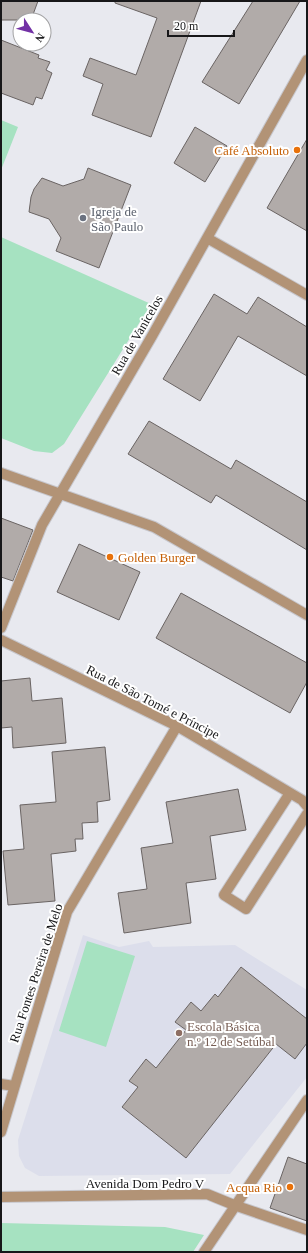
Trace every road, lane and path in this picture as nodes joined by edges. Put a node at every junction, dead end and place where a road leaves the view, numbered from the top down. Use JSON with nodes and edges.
{"nodes":[{"id":1,"x":307,"y":60,"type":"edge"},
{"id":2,"x":207,"y":238,"type":"junction"},
{"id":3,"x":307,"y":295,"type":"edge"},
{"id":4,"x":1,"y":473,"type":"edge"},
{"id":5,"x":61,"y":494,"type":"junction"},
{"id":6,"x":307,"y":616,"type":"edge"},
{"id":7,"x":1,"y":628,"type":"edge"},
{"id":8,"x":1,"y":640,"type":"edge"},
{"id":9,"x":177,"y":726,"type":"junction"},
{"id":10,"x":290,"y":793,"type":"junction"},
{"id":11,"x":307,"y":806,"type":"edge"},
{"id":12,"x":307,"y":814,"type":"edge"},
{"id":13,"x":1,"y":1084,"type":"edge"},
{"id":14,"x":14,"y":1086,"type":"junction"},
{"id":15,"x":307,"y":1100,"type":"edge"},
{"id":16,"x":1,"y":1132,"type":"edge"},
{"id":17,"x":1,"y":1197,"type":"edge"},
{"id":18,"x":234,"y":1205,"type":"junction"},
{"id":19,"x":307,"y":1230,"type":"edge"},
{"id":20,"x":204,"y":1252,"type":"edge"}],
"edges":[{"from":1,"to":2,"type":"street","name":"Rua de Vanicelos"},
{"from":2,"to":3,"type":"street"},
{"from":2,"to":5,"type":"street","name":"Rua de Vanicelos"},
{"from":4,"to":5,"type":"street"},
{"from":5,"to":6,"type":"street"},
{"from":5,"to":7,"type":"street","name":"Rua de Vanicelos"},
{"from":8,"to":9,"type":"street","name":"Rua de São Tomé e Príncipe"},
{"from":9,"to":10,"type":"street","name":"Rua de São Tomé e Príncipe"},
{"from":9,"to":14,"type":"street","name":"Rua Fontes Pereira de Melo"},
{"from":10,"to":11,"type":"street","name":"Rua de São Tomé e Príncipe"},
{"from":10,"to":12,"type":"street"},
{"from":13,"to":14,"type":"street"},
{"from":14,"to":16,"type":"street","name":"Rua Fontes Pereira de Melo"},
{"from":15,"to":18,"type":"street"},
{"from":17,"to":18,"type":"street","name":"Avenida Dom Pedro V"},
{"from":18,"to":19,"type":"street","name":"Avenida Dom Pedro V"},
{"from":18,"to":20,"type":"street"}]}
